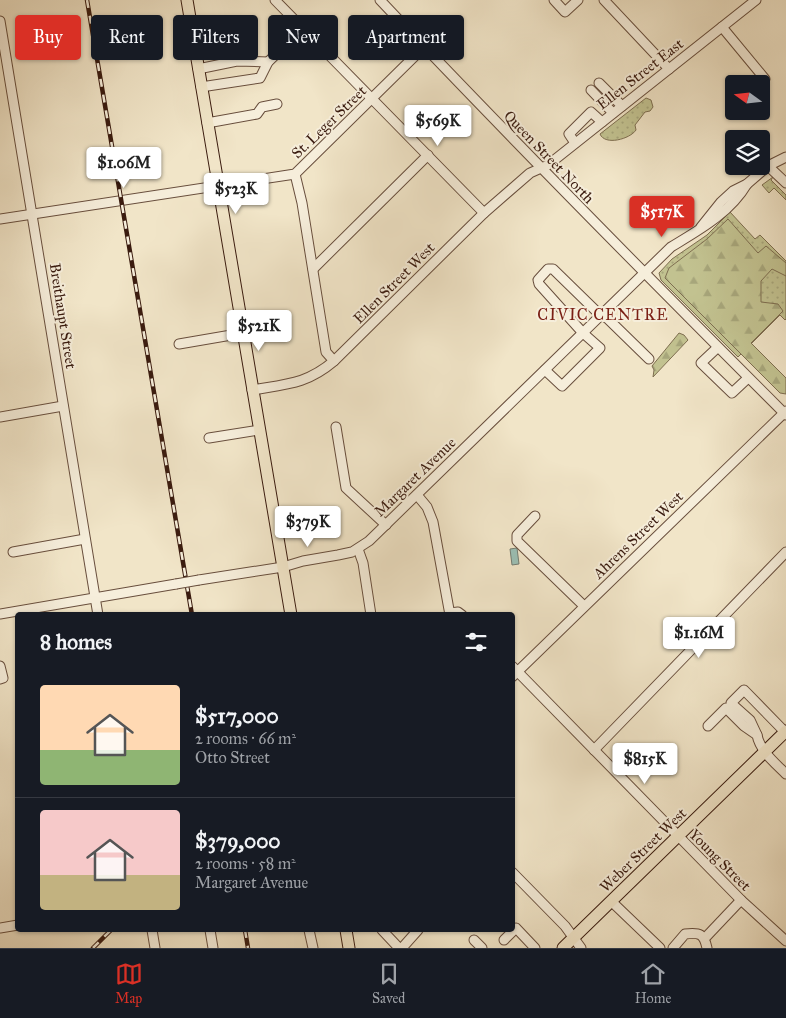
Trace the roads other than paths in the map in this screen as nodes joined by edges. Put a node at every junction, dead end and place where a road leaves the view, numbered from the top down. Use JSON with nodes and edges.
{"nodes":[{"id":1,"x":186,"y":0,"type":"edge"},
{"id":2,"x":275,"y":0,"type":"edge"},
{"id":3,"x":380,"y":0,"type":"edge"},
{"id":4,"x":554,"y":0,"type":"edge"},
{"id":5,"x":578,"y":0,"type":"edge"},
{"id":6,"x":604,"y":0,"type":"edge"},
{"id":7,"x":756,"y":0,"type":"edge"},
{"id":8,"x":290,"y":15,"type":"edge"},
{"id":9,"x":394,"y":15,"type":"edge"},
{"id":10,"x":0,"y":20,"type":"edge"},
{"id":11,"x":722,"y":27,"type":"junction"},
{"id":12,"x":335,"y":60,"type":"edge"},
{"id":13,"x":411,"y":60,"type":"edge"},
{"id":14,"x":437,"y":60,"type":"edge"},
{"id":15,"x":268,"y":62,"type":"joint"},
{"id":16,"x":198,"y":69,"type":"junction"},
{"id":17,"x":669,"y":69,"type":"junction"},
{"id":18,"x":762,"y":75,"type":"edge"},
{"id":19,"x":599,"y":83,"type":"dead end"},
{"id":20,"x":201,"y":87,"type":"junction"},
{"id":21,"x":592,"y":90,"type":"dead end"},
{"id":22,"x":373,"y":98,"type":"junction"},
{"id":23,"x":277,"y":104,"type":"dead end"},
{"id":24,"x":622,"y":106,"type":"junction"},
{"id":25,"x":613,"y":113,"type":"junction"},
{"id":26,"x":602,"y":122,"type":"junction"},
{"id":27,"x":207,"y":123,"type":"junction"},
{"id":28,"x":575,"y":143,"type":"junction"},
{"id":29,"x":428,"y":155,"type":"junction"},
{"id":30,"x":785,"y":157,"type":"edge"},
{"id":31,"x":770,"y":165,"type":"edge"},
{"id":32,"x":540,"y":167,"type":"junction"},
{"id":33,"x":770,"y":168,"type":"edge"},
{"id":34,"x":295,"y":174,"type":"junction"},
{"id":35,"x":758,"y":175,"type":"edge"},
{"id":36,"x":786,"y":183,"type":"edge"},
{"id":37,"x":218,"y":187,"type":"junction"},
{"id":38,"x":32,"y":213,"type":"junction"},
{"id":39,"x":484,"y":213,"type":"junction"},
{"id":40,"x":0,"y":219,"type":"edge"},
{"id":41,"x":313,"y":269,"type":"junction"},
{"id":42,"x":644,"y":273,"type":"junction"},
{"id":43,"x":601,"y":314,"type":"junction"},
{"id":44,"x":243,"y":333,"type":"junction"},
{"id":45,"x":583,"y":333,"type":"junction"},
{"id":46,"x":179,"y":344,"type":"dead end"},
{"id":47,"x":717,"y":348,"type":"junction"},
{"id":48,"x":649,"y":359,"type":"dead end"},
{"id":49,"x":334,"y":361,"type":"junction"},
{"id":50,"x":545,"y":370,"type":"junction"},
{"id":51,"x":748,"y":378,"type":"junction"},
{"id":52,"x":252,"y":390,"type":"junction"},
{"id":53,"x":64,"y":406,"type":"junction"},
{"id":54,"x":785,"y":413,"type":"edge"},
{"id":55,"x":0,"y":417,"type":"edge"},
{"id":56,"x":336,"y":428,"type":"dead end"},
{"id":57,"x":259,"y":430,"type":"junction"},
{"id":58,"x":209,"y":438,"type":"dead end"},
{"id":59,"x":417,"y":495,"type":"junction"},
{"id":60,"x":535,"y":516,"type":"dead end"},
{"id":61,"x":386,"y":525,"type":"junction"},
{"id":62,"x":85,"y":539,"type":"junction"},
{"id":63,"x":358,"y":549,"type":"junction"},
{"id":64,"x":13,"y":552,"type":"dead end"},
{"id":65,"x":786,"y":552,"type":"edge"},
{"id":66,"x":283,"y":567,"type":"junction"},
{"id":67,"x":95,"y":599,"type":"junction"},
{"id":68,"x":584,"y":606,"type":"junction"},
{"id":69,"x":25,"y":612,"type":"edge"},
{"id":70,"x":97,"y":612,"type":"edge"},
{"id":71,"x":290,"y":612,"type":"edge"},
{"id":72,"x":371,"y":612,"type":"edge"},
{"id":73,"x":450,"y":612,"type":"edge"},
{"id":74,"x":15,"y":613,"type":"edge"},
{"id":75,"x":0,"y":614,"type":"edge"},
{"id":76,"x":0,"y":666,"type":"edge"},
{"id":77,"x":515,"y":671,"type":"edge"},
{"id":78,"x":515,"y":673,"type":"edge"},
{"id":79,"x":0,"y":679,"type":"edge"},
{"id":80,"x":708,"y":726,"type":"dead end"},
{"id":81,"x":786,"y":731,"type":"edge"},
{"id":82,"x":757,"y":735,"type":"junction"},
{"id":83,"x":594,"y":750,"type":"junction"},
{"id":84,"x":764,"y":752,"type":"junction"},
{"id":85,"x":786,"y":774,"type":"edge"},
{"id":86,"x":678,"y":837,"type":"junction"},
{"id":87,"x":515,"y":875,"type":"edge"},
{"id":88,"x":741,"y":900,"type":"junction"},
{"id":89,"x":612,"y":902,"type":"junction"},
{"id":90,"x":15,"y":926,"type":"edge"},
{"id":91,"x":0,"y":928,"type":"edge"},
{"id":92,"x":515,"y":929,"type":"edge"},
{"id":93,"x":152,"y":932,"type":"edge"},
{"id":94,"x":210,"y":932,"type":"edge"},
{"id":95,"x":309,"y":932,"type":"edge"},
{"id":96,"x":346,"y":932,"type":"edge"},
{"id":97,"x":388,"y":932,"type":"edge"},
{"id":98,"x":416,"y":932,"type":"edge"},
{"id":99,"x":512,"y":932,"type":"edge"},
{"id":100,"x":574,"y":938,"type":"junction"},
{"id":101,"x":705,"y":938,"type":"junction"},
{"id":102,"x":474,"y":940,"type":"dead end"},
{"id":103,"x":504,"y":940,"type":"dead end"},
{"id":104,"x":786,"y":941,"type":"edge"},
{"id":105,"x":155,"y":948,"type":"edge"},
{"id":106,"x":214,"y":948,"type":"edge"},
{"id":107,"x":313,"y":948,"type":"edge"},
{"id":108,"x":349,"y":948,"type":"edge"},
{"id":109,"x":401,"y":948,"type":"edge"},
{"id":110,"x":482,"y":948,"type":"edge"},
{"id":111,"x":535,"y":948,"type":"edge"},
{"id":112,"x":563,"y":948,"type":"edge"},
{"id":113,"x":581,"y":948,"type":"edge"},
{"id":114,"x":660,"y":948,"type":"edge"},
{"id":115,"x":672,"y":948,"type":"edge"},
{"id":116,"x":707,"y":948,"type":"edge"}],
"edges":[{"from":1,"to":16,"type":"main road"},
{"from":2,"to":8,"type":"street"},
{"from":3,"to":9,"type":"street","name":"Queen Street North"},
{"from":4,"to":5,"type":"street"},
{"from":6,"to":17,"type":"street"},
{"from":7,"to":11,"type":"street","name":"Ellen Street East"},
{"from":10,"to":38,"type":"street","name":"Breithaupt Street"},
{"from":11,"to":17,"type":"street","name":"Ellen Street East"},
{"from":11,"to":18,"type":"street"},
{"from":12,"to":22,"type":"street"},
{"from":13,"to":22,"type":"street","name":"St. Leger Street"},
{"from":14,"to":32,"type":"street","name":"Queen Street North"},
{"from":15,"to":16,"type":"street"},
{"from":15,"to":20,"type":"street"},
{"from":16,"to":20,"type":"main road"},
{"from":17,"to":24,"type":"street","name":"Ellen Street East"},
{"from":19,"to":24,"type":"street"},
{"from":20,"to":27,"type":"main road"},
{"from":21,"to":25,"type":"street"},
{"from":22,"to":29,"type":"street"},
{"from":22,"to":34,"type":"street","name":"St. Leger Street"},
{"from":23,"to":27,"type":"street"},
{"from":24,"to":25,"type":"street","name":"Ellen Street East"},
{"from":25,"to":26,"type":"street","name":"Ellen Street East"},
{"from":26,"to":28,"type":"street","name":"Ellen Street East"},
{"from":26,"to":28,"type":"street"},
{"from":27,"to":37,"type":"main road"},
{"from":28,"to":32,"type":"street","name":"Ellen Street East"},
{"from":29,"to":39,"type":"street"},
{"from":29,"to":41,"type":"street"},
{"from":30,"to":31,"type":"street"},
{"from":32,"to":39,"type":"street","name":"Ellen Street West"},
{"from":32,"to":42,"type":"street","name":"Queen Street North"},
{"from":33,"to":36,"type":"street"},
{"from":34,"to":37,"type":"street","name":"St. Leger Street"},
{"from":34,"to":41,"type":"street"},
{"from":35,"to":42,"type":"street","name":"Margaret Avenue"},
{"from":37,"to":38,"type":"street","name":"St. Leger Street"},
{"from":37,"to":44,"type":"main road"},
{"from":38,"to":40,"type":"street","name":"St. Leger Street"},
{"from":38,"to":53,"type":"street","name":"Breithaupt Street"},
{"from":39,"to":49,"type":"street","name":"Ellen Street West"},
{"from":41,"to":49,"type":"street"},
{"from":42,"to":43,"type":"street","name":"Margaret Avenue"},
{"from":42,"to":47,"type":"street","name":"Queen Street North"},
{"from":43,"to":45,"type":"street","name":"Margaret Avenue"},
{"from":43,"to":45,"type":"street"},
{"from":43,"to":48,"type":"street"},
{"from":44,"to":46,"type":"street"},
{"from":44,"to":52,"type":"main road"},
{"from":45,"to":50,"type":"street","name":"Margaret Avenue"},
{"from":45,"to":50,"type":"street"},
{"from":47,"to":51,"type":"street","name":"Queen Street North"},
{"from":47,"to":51,"type":"street"},
{"from":49,"to":52,"type":"street","name":"Ellen Street West"},
{"from":50,"to":59,"type":"street","name":"Margaret Avenue"},
{"from":51,"to":54,"type":"street","name":"Queen Street North"},
{"from":52,"to":57,"type":"main road"},
{"from":53,"to":55,"type":"street"},
{"from":53,"to":62,"type":"street","name":"Breithaupt Street"},
{"from":54,"to":68,"type":"street","name":"Ahrens Street West"},
{"from":56,"to":61,"type":"street"},
{"from":57,"to":58,"type":"street"},
{"from":57,"to":66,"type":"main road"},
{"from":59,"to":61,"type":"street","name":"Margaret Avenue"},
{"from":59,"to":73,"type":"street"},
{"from":60,"to":68,"type":"street"},
{"from":61,"to":63,"type":"street","name":"Margaret Avenue"},
{"from":62,"to":64,"type":"street"},
{"from":62,"to":67,"type":"street","name":"Breithaupt Street"},
{"from":63,"to":66,"type":"street","name":"Margaret Avenue"},
{"from":63,"to":72,"type":"street"},
{"from":65,"to":83,"type":"street"},
{"from":66,"to":67,"type":"street","name":"Margaret Avenue","bridge":true},
{"from":66,"to":71,"type":"main road"},
{"from":67,"to":69,"type":"street","name":"Margaret Avenue"},
{"from":67,"to":70,"type":"street","name":"Breithaupt Street"},
{"from":68,"to":77,"type":"street","name":"Ahrens Street West"},
{"from":74,"to":75,"type":"street","name":"Margaret Avenue"},
{"from":76,"to":79,"type":"street"},
{"from":78,"to":83,"type":"street","name":"Young Street"},
{"from":80,"to":82,"type":"street"},
{"from":81,"to":82,"type":"street"},
{"from":81,"to":84,"type":"main road","name":"Weber Street West"},
{"from":82,"to":84,"type":"street"},
{"from":83,"to":86,"type":"street","name":"Young Street"},
{"from":84,"to":85,"type":"street"},
{"from":84,"to":86,"type":"main road","name":"Weber Street West"},
{"from":86,"to":88,"type":"street","name":"Young Street"},
{"from":86,"to":89,"type":"main road","name":"Weber Street West"},
{"from":87,"to":100,"type":"street"},
{"from":88,"to":101,"type":"street"},
{"from":88,"to":104,"type":"street","name":"Young Street"},
{"from":89,"to":100,"type":"main road","name":"Weber Street West"},
{"from":89,"to":114,"type":"street"},
{"from":90,"to":91,"type":"street"},
{"from":92,"to":111,"type":"street"},
{"from":93,"to":105,"type":"street"},
{"from":94,"to":106,"type":"street"},
{"from":95,"to":107,"type":"street"},
{"from":96,"to":108,"type":"main road"},
{"from":97,"to":109,"type":"street"},
{"from":98,"to":109,"type":"street"},
{"from":99,"to":103,"type":"street"},
{"from":100,"to":112,"type":"main road","name":"Weber Street West"},
{"from":100,"to":113,"type":"street"},
{"from":101,"to":115,"type":"street"},
{"from":101,"to":116,"type":"street"},
{"from":102,"to":110,"type":"street"}]}
